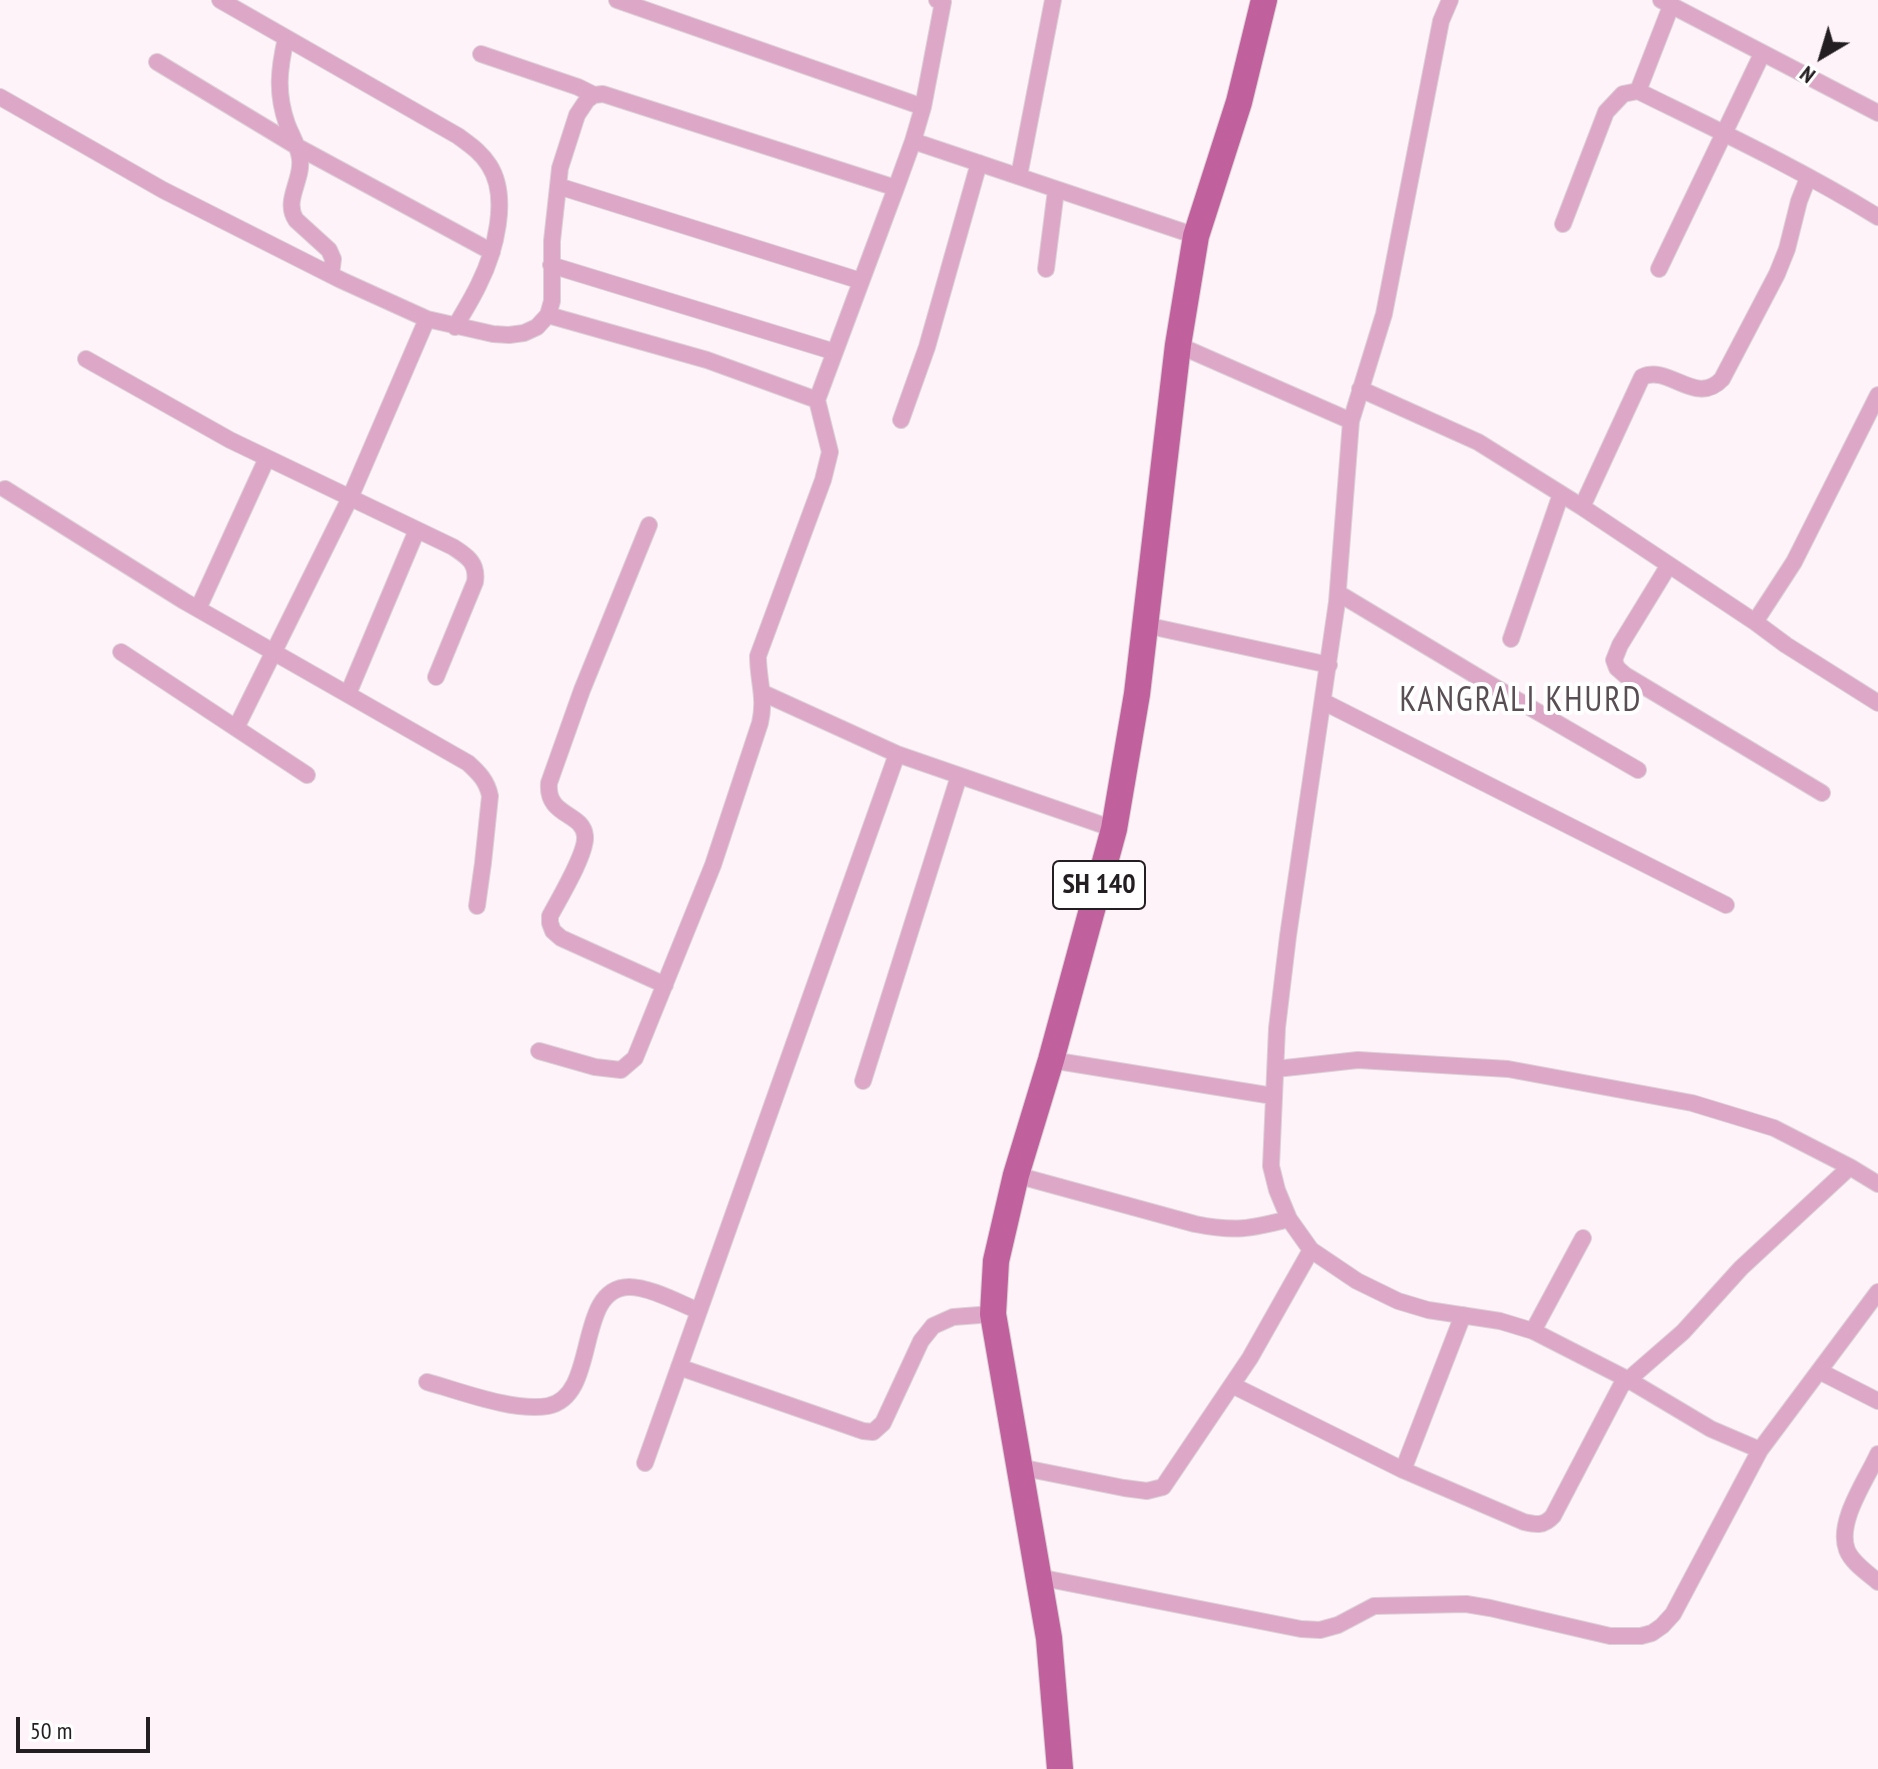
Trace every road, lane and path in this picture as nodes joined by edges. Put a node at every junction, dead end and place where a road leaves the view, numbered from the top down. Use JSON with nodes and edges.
{"nodes":[{"id":1,"x":220,"y":0,"type":"edge"},
{"id":2,"x":617,"y":0,"type":"edge"},
{"id":3,"x":1053,"y":0,"type":"edge"},
{"id":4,"x":1264,"y":0,"type":"edge"},
{"id":5,"x":1450,"y":0,"type":"edge"},
{"id":6,"x":941,"y":1,"type":"edge"},
{"id":7,"x":1666,"y":3,"type":"edge"},
{"id":8,"x":286,"y":38,"type":"junction"},
{"id":9,"x":481,"y":54,"type":"dead end"},
{"id":10,"x":1762,"y":54,"type":"junction"},
{"id":11,"x":157,"y":62,"type":"dead end"},
{"id":12,"x":1638,"y":91,"type":"junction"},
{"id":13,"x":594,"y":95,"type":"junction"},
{"id":14,"x":0,"y":97,"type":"edge"},
{"id":15,"x":923,"y":107,"type":"junction"},
{"id":16,"x":1878,"y":113,"type":"edge"},
{"id":17,"x":1725,"y":134,"type":"junction"},
{"id":18,"x":913,"y":141,"type":"junction"},
{"id":19,"x":296,"y":146,"type":"junction"},
{"id":20,"x":979,"y":163,"type":"junction"},
{"id":21,"x":1019,"y":176,"type":"junction"},
{"id":22,"x":1808,"y":178,"type":"junction"},
{"id":23,"x":558,"y":186,"type":"junction"},
{"id":24,"x":896,"y":188,"type":"junction"},
{"id":25,"x":1056,"y":190,"type":"junction"},
{"id":26,"x":1878,"y":217,"type":"edge"},
{"id":27,"x":1563,"y":224,"type":"dead end"},
{"id":28,"x":1196,"y":236,"type":"junction"},
{"id":29,"x":492,"y":252,"type":"junction"},
{"id":30,"x":551,"y":265,"type":"junction"},
{"id":31,"x":1046,"y":269,"type":"dead end"},
{"id":32,"x":1659,"y":269,"type":"dead end"},
{"id":33,"x":331,"y":275,"type":"junction"},
{"id":34,"x":861,"y":281,"type":"junction"},
{"id":35,"x":548,"y":315,"type":"junction"},
{"id":36,"x":427,"y":319,"type":"junction"},
{"id":37,"x":455,"y":327,"type":"junction"},
{"id":38,"x":1178,"y":345,"type":"junction"},
{"id":39,"x":835,"y":352,"type":"junction"},
{"id":40,"x":86,"y":359,"type":"dead end"},
{"id":41,"x":1360,"y":389,"type":"junction"},
{"id":42,"x":1878,"y":395,"type":"edge"},
{"id":43,"x":817,"y":400,"type":"junction"},
{"id":44,"x":901,"y":420,"type":"dead end"},
{"id":45,"x":1351,"y":421,"type":"junction"},
{"id":46,"x":267,"y":458,"type":"junction"},
{"id":47,"x":5,"y":489,"type":"dead end"},
{"id":48,"x":1561,"y":494,"type":"junction"},
{"id":49,"x":350,"y":498,"type":"junction"},
{"id":50,"x":1582,"y":507,"type":"junction"},
{"id":51,"x":649,"y":525,"type":"dead end"},
{"id":52,"x":417,"y":530,"type":"junction"},
{"id":53,"x":1669,"y":565,"type":"junction"},
{"id":54,"x":1338,"y":593,"type":"junction"},
{"id":55,"x":198,"y":609,"type":"junction"},
{"id":56,"x":1755,"y":622,"type":"junction"},
{"id":57,"x":1145,"y":625,"type":"junction"},
{"id":58,"x":1511,"y":639,"type":"dead end"},
{"id":59,"x":274,"y":651,"type":"junction"},
{"id":60,"x":121,"y":652,"type":"dead end"},
{"id":61,"x":1329,"y":665,"type":"junction"},
{"id":62,"x":436,"y":677,"type":"dead end"},
{"id":63,"x":763,"y":693,"type":"junction"},
{"id":64,"x":348,"y":694,"type":"junction"},
{"id":65,"x":1324,"y":702,"type":"junction"},
{"id":66,"x":1878,"y":703,"type":"edge"},
{"id":67,"x":236,"y":728,"type":"junction"},
{"id":68,"x":897,"y":754,"type":"junction"},
{"id":69,"x":1638,"y":770,"type":"dead end"},
{"id":70,"x":307,"y":775,"type":"dead end"},
{"id":71,"x":959,"y":776,"type":"junction"},
{"id":72,"x":1822,"y":793,"type":"dead end"},
{"id":73,"x":1114,"y":829,"type":"junction"},
{"id":74,"x":1726,"y":905,"type":"dead end"},
{"id":75,"x":477,"y":906,"type":"dead end"},
{"id":76,"x":665,"y":985,"type":"junction"},
{"id":77,"x":539,"y":1051,"type":"dead end"},
{"id":78,"x":1051,"y":1060,"type":"junction"},
{"id":79,"x":1276,"y":1069,"type":"junction"},
{"id":80,"x":863,"y":1081,"type":"dead end"},
{"id":81,"x":1273,"y":1096,"type":"junction"},
{"id":82,"x":1850,"y":1167,"type":"junction"},
{"id":83,"x":1016,"y":1175,"type":"junction"},
{"id":84,"x":1878,"y":1184,"type":"edge"},
{"id":85,"x":1289,"y":1219,"type":"junction"},
{"id":86,"x":1583,"y":1238,"type":"dead end"},
{"id":87,"x":1311,"y":1250,"type":"junction"},
{"id":88,"x":1878,"y":1292,"type":"edge"},
{"id":89,"x":699,"y":1311,"type":"junction"},
{"id":90,"x":993,"y":1314,"type":"junction"},
{"id":91,"x":1463,"y":1315,"type":"junction"},
{"id":92,"x":1533,"y":1331,"type":"junction"},
{"id":93,"x":679,"y":1367,"type":"junction"},
{"id":94,"x":1819,"y":1371,"type":"junction"},
{"id":95,"x":1627,"y":1379,"type":"junction"},
{"id":96,"x":427,"y":1382,"type":"dead end"},
{"id":97,"x":1232,"y":1385,"type":"junction"},
{"id":98,"x":1878,"y":1401,"type":"edge"},
{"id":99,"x":1760,"y":1450,"type":"junction"},
{"id":100,"x":1878,"y":1454,"type":"edge"},
{"id":101,"x":645,"y":1463,"type":"dead end"},
{"id":102,"x":1019,"y":1467,"type":"junction"},
{"id":103,"x":1403,"y":1470,"type":"junction"},
{"id":104,"x":1038,"y":1577,"type":"junction"},
{"id":105,"x":1878,"y":1582,"type":"edge"},
{"id":106,"x":1060,"y":1769,"type":"edge"}],
"edges":[{"from":1,"to":8,"type":"street"},
{"from":2,"to":15,"type":"street"},
{"from":3,"to":21,"type":"street"},
{"from":4,"to":28,"type":"main road","number":"SH 140"},
{"from":5,"to":41,"type":"street"},
{"from":6,"to":15,"type":"street"},
{"from":7,"to":10,"type":"street"},
{"from":7,"to":12,"type":"street"},
{"from":8,"to":19,"type":"street"},
{"from":8,"to":29,"type":"street"},
{"from":9,"to":13,"type":"street"},
{"from":10,"to":16,"type":"street"},
{"from":10,"to":17,"type":"street"},
{"from":11,"to":19,"type":"street"},
{"from":12,"to":17,"type":"street"},
{"from":12,"to":27,"type":"street"},
{"from":13,"to":23,"type":"street"},
{"from":13,"to":24,"type":"street"},
{"from":14,"to":33,"type":"street"},
{"from":15,"to":18,"type":"street"},
{"from":17,"to":22,"type":"street"},
{"from":17,"to":32,"type":"street"},
{"from":18,"to":20,"type":"street"},
{"from":18,"to":24,"type":"street"},
{"from":19,"to":29,"type":"street"},
{"from":19,"to":33,"type":"street"},
{"from":20,"to":21,"type":"street"},
{"from":20,"to":44,"type":"street"},
{"from":21,"to":25,"type":"street"},
{"from":22,"to":26,"type":"street"},
{"from":22,"to":50,"type":"street"},
{"from":23,"to":30,"type":"street"},
{"from":23,"to":34,"type":"street"},
{"from":24,"to":34,"type":"street"},
{"from":25,"to":28,"type":"street"},
{"from":25,"to":31,"type":"street"},
{"from":28,"to":38,"type":"main road","number":"SH 140"},
{"from":29,"to":37,"type":"street"},
{"from":30,"to":35,"type":"street"},
{"from":30,"to":39,"type":"street"},
{"from":33,"to":36,"type":"street"},
{"from":34,"to":39,"type":"street"},
{"from":35,"to":37,"type":"street"},
{"from":35,"to":43,"type":"street"},
{"from":36,"to":37,"type":"street"},
{"from":36,"to":49,"type":"street"},
{"from":38,"to":45,"type":"street"},
{"from":38,"to":57,"type":"main road","number":"SH 140"},
{"from":39,"to":43,"type":"street"},
{"from":40,"to":46,"type":"street"},
{"from":41,"to":45,"type":"street"},
{"from":41,"to":48,"type":"street"},
{"from":42,"to":56,"type":"street"},
{"from":43,"to":63,"type":"street"},
{"from":45,"to":54,"type":"street"},
{"from":46,"to":49,"type":"street"},
{"from":46,"to":55,"type":"street"},
{"from":47,"to":55,"type":"street"},
{"from":48,"to":50,"type":"street"},
{"from":48,"to":58,"type":"street"},
{"from":49,"to":52,"type":"street"},
{"from":49,"to":59,"type":"street"},
{"from":50,"to":53,"type":"street"},
{"from":51,"to":76,"type":"street"},
{"from":52,"to":62,"type":"street"},
{"from":52,"to":64,"type":"street"},
{"from":53,"to":56,"type":"street"},
{"from":53,"to":72,"type":"street"},
{"from":54,"to":61,"type":"street"},
{"from":54,"to":69,"type":"street"},
{"from":55,"to":59,"type":"street"},
{"from":56,"to":66,"type":"street"},
{"from":57,"to":61,"type":"street"},
{"from":57,"to":73,"type":"main road","number":"SH 140"},
{"from":59,"to":64,"type":"street"},
{"from":59,"to":67,"type":"street"},
{"from":60,"to":67,"type":"street"},
{"from":61,"to":65,"type":"street"},
{"from":63,"to":68,"type":"street"},
{"from":63,"to":76,"type":"street"},
{"from":64,"to":75,"type":"street"},
{"from":65,"to":74,"type":"street"},
{"from":65,"to":79,"type":"street"},
{"from":67,"to":70,"type":"street"},
{"from":68,"to":71,"type":"street"},
{"from":68,"to":89,"type":"street"},
{"from":71,"to":73,"type":"street"},
{"from":71,"to":80,"type":"street"},
{"from":73,"to":78,"type":"main road","number":"SH 140"},
{"from":76,"to":77,"type":"street"},
{"from":78,"to":81,"type":"street"},
{"from":78,"to":83,"type":"main road","number":"SH 140"},
{"from":79,"to":81,"type":"street"},
{"from":79,"to":82,"type":"street"},
{"from":81,"to":85,"type":"street"},
{"from":82,"to":84,"type":"street"},
{"from":82,"to":95,"type":"street"},
{"from":83,"to":85,"type":"street"},
{"from":83,"to":90,"type":"main road","number":"SH 140"},
{"from":85,"to":87,"type":"street"},
{"from":86,"to":92,"type":"street"},
{"from":87,"to":91,"type":"street"},
{"from":87,"to":97,"type":"street"},
{"from":88,"to":94,"type":"street"},
{"from":89,"to":93,"type":"street"},
{"from":89,"to":96,"type":"street"},
{"from":90,"to":93,"type":"street"},
{"from":90,"to":102,"type":"main road","number":"SH 140"},
{"from":91,"to":92,"type":"street"},
{"from":91,"to":103,"type":"street"},
{"from":92,"to":95,"type":"street"},
{"from":93,"to":101,"type":"street"},
{"from":94,"to":98,"type":"street"},
{"from":94,"to":99,"type":"street"},
{"from":95,"to":99,"type":"street"},
{"from":95,"to":103,"type":"street"},
{"from":97,"to":102,"type":"street"},
{"from":97,"to":103,"type":"street"},
{"from":99,"to":104,"type":"street"},
{"from":100,"to":105,"type":"street"},
{"from":102,"to":104,"type":"main road","number":"SH 140"},
{"from":104,"to":106,"type":"main road","number":"SH 140"}]}
